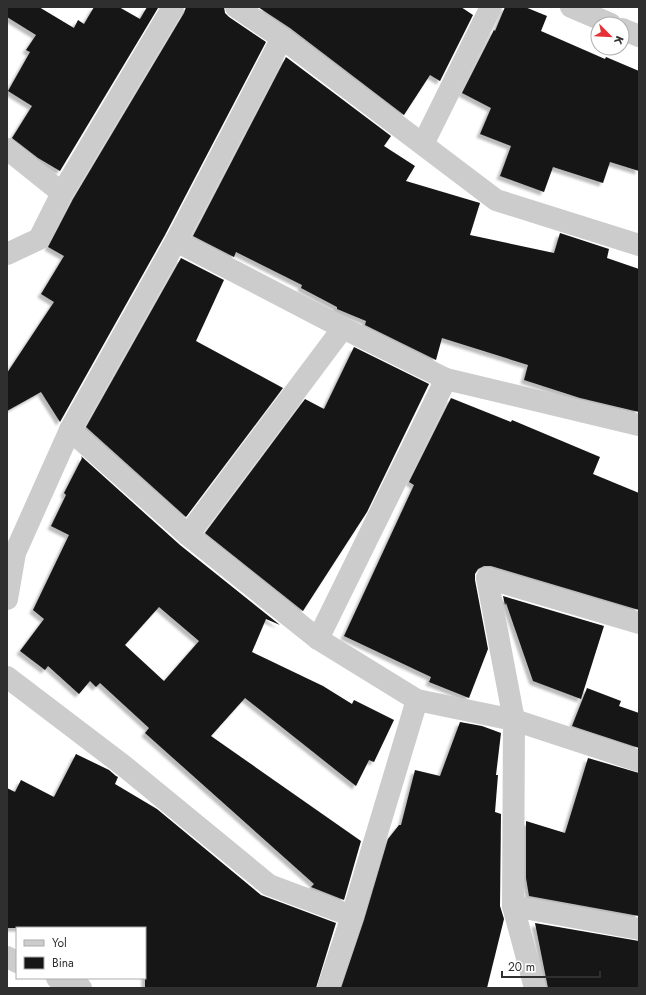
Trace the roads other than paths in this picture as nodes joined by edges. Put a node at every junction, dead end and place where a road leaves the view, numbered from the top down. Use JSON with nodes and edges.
{"nodes":[{"id":1,"x":173,"y":7,"type":"edge"},
{"id":2,"x":236,"y":7,"type":"edge"},
{"id":3,"x":491,"y":7,"type":"edge"},
{"id":4,"x":571,"y":7,"type":"edge"},
{"id":5,"x":592,"y":16,"type":"edge"},
{"id":6,"x":282,"y":38,"type":"junction"},
{"id":7,"x":423,"y":144,"type":"junction"},
{"id":8,"x":7,"y":149,"type":"edge"},
{"id":9,"x":62,"y":193,"type":"junction"},
{"id":10,"x":176,"y":241,"type":"junction"},
{"id":11,"x":639,"y":245,"type":"edge"},
{"id":12,"x":7,"y":254,"type":"edge"},
{"id":13,"x":344,"y":328,"type":"junction"},
{"id":14,"x":446,"y":379,"type":"junction"},
{"id":15,"x":639,"y":425,"type":"edge"},
{"id":16,"x":70,"y":430,"type":"junction"},
{"id":17,"x":188,"y":535,"type":"junction"},
{"id":18,"x":11,"y":545,"type":"edge"},
{"id":19,"x":7,"y":599,"type":"edge"},
{"id":20,"x":639,"y":623,"type":"edge"},
{"id":21,"x":318,"y":639,"type":"junction"},
{"id":22,"x":7,"y":677,"type":"edge"},
{"id":23,"x":417,"y":700,"type":"junction"},
{"id":24,"x":514,"y":720,"type":"junction"},
{"id":25,"x":639,"y":761,"type":"edge"},
{"id":26,"x":513,"y":906,"type":"junction"},
{"id":27,"x":352,"y":916,"type":"junction"},
{"id":28,"x":639,"y":929,"type":"edge"},
{"id":29,"x":7,"y":957,"type":"edge"},
{"id":30,"x":16,"y":962,"type":"edge"},
{"id":31,"x":59,"y":979,"type":"edge"},
{"id":32,"x":81,"y":988,"type":"edge"},
{"id":33,"x":328,"y":988,"type":"edge"},
{"id":34,"x":535,"y":988,"type":"edge"}],
"edges":[{"from":1,"to":9,"type":"street"},
{"from":2,"to":6,"type":"street"},
{"from":3,"to":7,"type":"street"},
{"from":4,"to":5,"type":"street"},
{"from":6,"to":7,"type":"street"},
{"from":6,"to":10,"type":"street"},
{"from":7,"to":11,"type":"street"},
{"from":8,"to":9,"type":"street"},
{"from":9,"to":12,"type":"street"},
{"from":10,"to":13,"type":"street"},
{"from":10,"to":16,"type":"street"},
{"from":13,"to":14,"type":"street"},
{"from":13,"to":17,"type":"street"},
{"from":14,"to":15,"type":"street"},
{"from":14,"to":21,"type":"street"},
{"from":16,"to":17,"type":"street"},
{"from":16,"to":18,"type":"street"},
{"from":17,"to":21,"type":"street"},
{"from":18,"to":19,"type":"street"},
{"from":20,"to":24,"type":"street"},
{"from":21,"to":23,"type":"street"},
{"from":22,"to":27,"type":"street"},
{"from":23,"to":24,"type":"street"},
{"from":23,"to":27,"type":"street"},
{"from":24,"to":25,"type":"street"},
{"from":24,"to":26,"type":"street"},
{"from":26,"to":28,"type":"street"},
{"from":26,"to":34,"type":"street"},
{"from":27,"to":33,"type":"street"},
{"from":29,"to":30,"type":"street"},
{"from":31,"to":32,"type":"street"}]}
